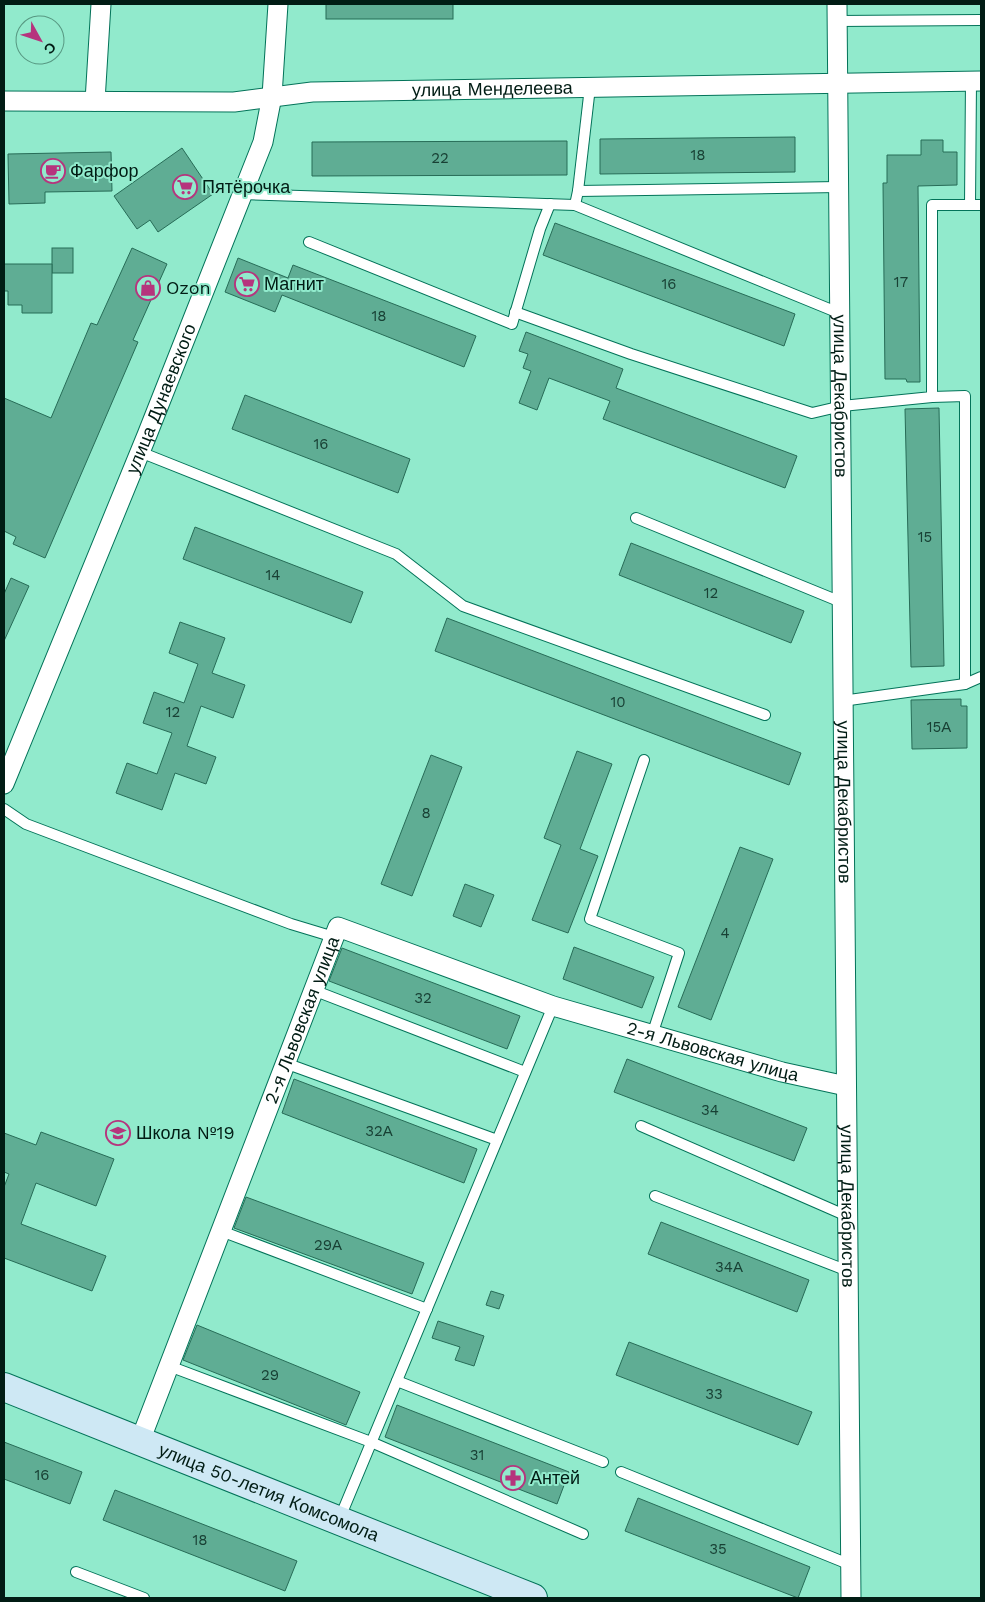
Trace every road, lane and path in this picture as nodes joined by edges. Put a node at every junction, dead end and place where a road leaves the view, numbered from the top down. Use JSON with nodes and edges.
{"nodes":[{"id":1,"x":101,"y":4,"type":"edge"},
{"id":2,"x":278,"y":4,"type":"edge"},
{"id":3,"x":837,"y":12,"type":"edge"},
{"id":4,"x":981,"y":20,"type":"edge"},
{"id":5,"x":976,"y":81,"type":"edge"},
{"id":6,"x":836,"y":83,"type":"junction"},
{"id":7,"x":590,"y":87,"type":"junction"},
{"id":8,"x":272,"y":96,"type":"junction"},
{"id":9,"x":4,"y":100,"type":"edge"},
{"id":10,"x":95,"y":101,"type":"junction"},
{"id":11,"x":838,"y":187,"type":"junction"},
{"id":12,"x":578,"y":191,"type":"junction"},
{"id":13,"x":242,"y":194,"type":"junction"},
{"id":14,"x":550,"y":204,"type":"junction"},
{"id":15,"x":576,"y":205,"type":"junction"},
{"id":16,"x":976,"y":205,"type":"edge"},
{"id":17,"x":309,"y":242,"type":"dead end"},
{"id":18,"x":515,"y":312,"type":"junction"},
{"id":19,"x":838,"y":313,"type":"junction"},
{"id":20,"x":932,"y":397,"type":"junction"},
{"id":21,"x":842,"y":406,"type":"junction"},
{"id":22,"x":140,"y":452,"type":"junction"},
{"id":23,"x":636,"y":518,"type":"dead end"},
{"id":24,"x":841,"y":602,"type":"junction"},
{"id":25,"x":981,"y":677,"type":"edge"},
{"id":26,"x":965,"y":684,"type":"junction"},
{"id":27,"x":842,"y":701,"type":"junction"},
{"id":28,"x":765,"y":715,"type":"dead end"},
{"id":29,"x":644,"y":760,"type":"dead end"},
{"id":30,"x":4,"y":784,"type":"edge"},
{"id":31,"x":4,"y":809,"type":"edge"},
{"id":32,"x":334,"y":937,"type":"junction"},
{"id":33,"x":313,"y":990,"type":"junction"},
{"id":34,"x":552,"y":1006,"type":"junction"},
{"id":35,"x":652,"y":1035,"type":"junction"},
{"id":36,"x":285,"y":1063,"type":"junction"},
{"id":37,"x":525,"y":1072,"type":"junction"},
{"id":38,"x":846,"y":1086,"type":"junction"},
{"id":39,"x":641,"y":1126,"type":"dead end"},
{"id":40,"x":497,"y":1140,"type":"junction"},
{"id":41,"x":654,"y":1196,"type":"dead end"},
{"id":42,"x":847,"y":1216,"type":"junction"},
{"id":43,"x":221,"y":1231,"type":"junction"},
{"id":44,"x":848,"y":1271,"type":"junction"},
{"id":45,"x":427,"y":1309,"type":"junction"},
{"id":46,"x":169,"y":1366,"type":"junction"},
{"id":47,"x":397,"y":1381,"type":"junction"},
{"id":48,"x":4,"y":1387,"type":"edge"},
{"id":49,"x":140,"y":1441,"type":"junction"},
{"id":50,"x":371,"y":1442,"type":"junction"},
{"id":51,"x":603,"y":1462,"type":"dead end"},
{"id":52,"x":621,"y":1472,"type":"dead end"},
{"id":53,"x":339,"y":1521,"type":"junction"},
{"id":54,"x":583,"y":1534,"type":"dead end"},
{"id":55,"x":851,"y":1565,"type":"junction"},
{"id":56,"x":76,"y":1572,"type":"dead end"},
{"id":57,"x":144,"y":1598,"type":"edge"},
{"id":58,"x":533,"y":1598,"type":"edge"},
{"id":59,"x":851,"y":1598,"type":"edge"}],
"edges":[{"from":1,"to":10,"type":"street"},
{"from":2,"to":8,"type":"street","name":"улица Дунаевского"},
{"from":3,"to":4,"type":"lane"},
{"from":3,"to":6,"type":"street","name":"улица Декабристов"},
{"from":5,"to":6,"type":"street","name":"улица Менделеева"},
{"from":5,"to":16,"type":"lane"},
{"from":6,"to":7,"type":"street","name":"улица Менделеева"},
{"from":6,"to":11,"type":"street","name":"улица Декабристов"},
{"from":7,"to":8,"type":"street","name":"улица Менделеева"},
{"from":7,"to":12,"type":"lane"},
{"from":8,"to":10,"type":"street","name":"улица Менделеева"},
{"from":8,"to":13,"type":"street","name":"улица Дунаевского"},
{"from":9,"to":10,"type":"street","name":"улица Менделеева"},
{"from":11,"to":12,"type":"lane"},
{"from":11,"to":19,"type":"street","name":"улица Декабристов"},
{"from":12,"to":15,"type":"lane"},
{"from":13,"to":14,"type":"lane"},
{"from":13,"to":22,"type":"street","name":"улица Дунаевского"},
{"from":14,"to":15,"type":"lane"},
{"from":14,"to":18,"type":"lane"},
{"from":15,"to":19,"type":"lane"},
{"from":16,"to":20,"type":"lane"},
{"from":17,"to":18,"type":"lane"},
{"from":18,"to":21,"type":"lane"},
{"from":19,"to":21,"type":"street","name":"улица Декабристов"},
{"from":20,"to":21,"type":"lane"},
{"from":20,"to":26,"type":"lane"},
{"from":21,"to":24,"type":"street","name":"улица Декабристов"},
{"from":22,"to":28,"type":"lane"},
{"from":22,"to":30,"type":"street","name":"улица Дунаевского"},
{"from":23,"to":24,"type":"lane"},
{"from":24,"to":27,"type":"street","name":"улица Декабристов"},
{"from":25,"to":26,"type":"lane"},
{"from":26,"to":27,"type":"lane"},
{"from":27,"to":38,"type":"street","name":"улица Декабристов"},
{"from":29,"to":35,"type":"lane"},
{"from":31,"to":32,"type":"lane"},
{"from":32,"to":33,"type":"street","name":"2-я Львовская улица"},
{"from":32,"to":34,"type":"street","name":"2-я Львовская улица"},
{"from":33,"to":36,"type":"street","name":"2-я Львовская улица"},
{"from":33,"to":37,"type":"lane"},
{"from":34,"to":35,"type":"street","name":"2-я Львовская улица"},
{"from":34,"to":37,"type":"lane"},
{"from":35,"to":38,"type":"street","name":"2-я Львовская улица"},
{"from":36,"to":40,"type":"lane"},
{"from":36,"to":43,"type":"street","name":"2-я Львовская улица"},
{"from":37,"to":40,"type":"lane"},
{"from":38,"to":42,"type":"street","name":"улица Декабристов"},
{"from":39,"to":42,"type":"lane"},
{"from":40,"to":45,"type":"lane"},
{"from":41,"to":44,"type":"lane"},
{"from":42,"to":44,"type":"street","name":"улица Декабристов"},
{"from":43,"to":45,"type":"lane"},
{"from":43,"to":46,"type":"street","name":"2-я Львовская улица"},
{"from":44,"to":55,"type":"street","name":"улица Декабристов"},
{"from":45,"to":47,"type":"lane"},
{"from":46,"to":49,"type":"street","name":"2-я Львовская улица"},
{"from":46,"to":50,"type":"lane"},
{"from":47,"to":50,"type":"lane"},
{"from":47,"to":51,"type":"lane"},
{"from":48,"to":49,"type":"main road","name":"улица 50-летия Комсомола"},
{"from":49,"to":53,"type":"main road","name":"улица 50-летия Комсомола"},
{"from":50,"to":53,"type":"lane"},
{"from":50,"to":54,"type":"lane"},
{"from":52,"to":55,"type":"lane"},
{"from":53,"to":58,"type":"main road","name":"улица 50-летия Комсомола"},
{"from":55,"to":59,"type":"street","name":"улица Декабристов"},
{"from":56,"to":57,"type":"lane"}]}
